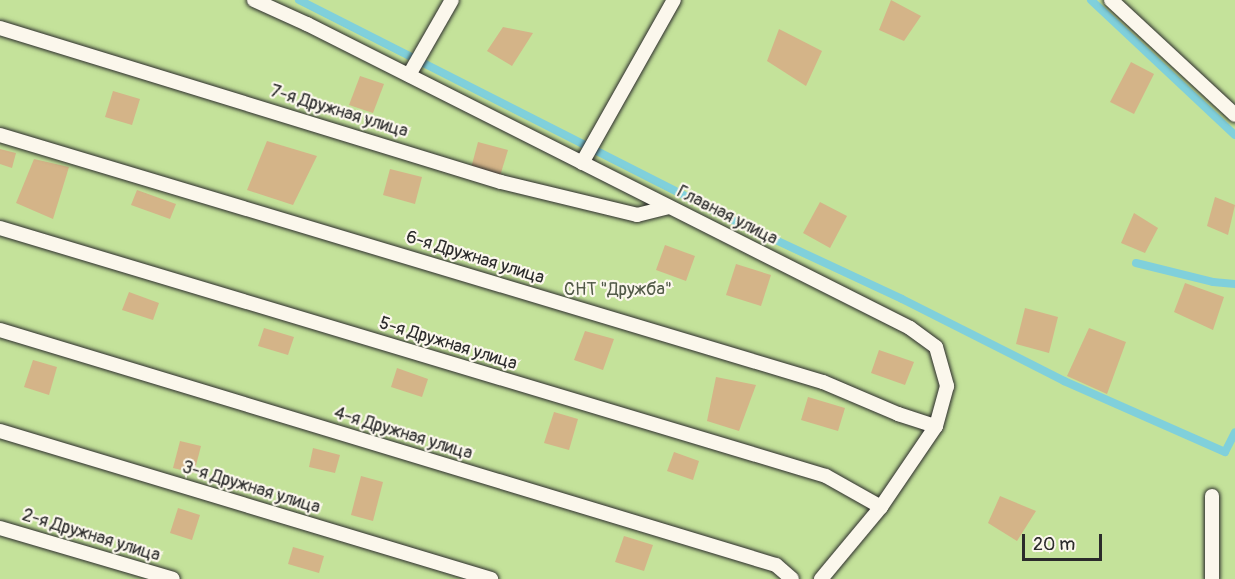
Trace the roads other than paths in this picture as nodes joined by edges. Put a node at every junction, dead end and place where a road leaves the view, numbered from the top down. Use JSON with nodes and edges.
{"nodes":[{"id":1,"x":254,"y":0,"type":"edge"},
{"id":2,"x":452,"y":0,"type":"edge"},
{"id":3,"x":674,"y":0,"type":"edge"},
{"id":4,"x":1111,"y":0,"type":"edge"},
{"id":5,"x":0,"y":28,"type":"edge"},
{"id":6,"x":409,"y":75,"type":"junction"},
{"id":7,"x":1235,"y":115,"type":"edge"},
{"id":8,"x":0,"y":135,"type":"edge"},
{"id":9,"x":582,"y":163,"type":"junction"},
{"id":10,"x":669,"y":207,"type":"junction"},
{"id":11,"x":0,"y":228,"type":"edge"},
{"id":12,"x":0,"y":330,"type":"edge"},
{"id":13,"x":936,"y":426,"type":"junction"},
{"id":14,"x":0,"y":431,"type":"edge"},
{"id":15,"x":1212,"y":496,"type":"dead end"},
{"id":16,"x":881,"y":507,"type":"junction"},
{"id":17,"x":0,"y":528,"type":"edge"},
{"id":18,"x":172,"y":579,"type":"edge"},
{"id":19,"x":491,"y":579,"type":"edge"},
{"id":20,"x":792,"y":579,"type":"edge"},
{"id":21,"x":821,"y":579,"type":"edge"},
{"id":22,"x":1212,"y":579,"type":"edge"}],
"edges":[{"from":1,"to":6,"type":"lane","name":"Главная улица"},
{"from":2,"to":6,"type":"lane"},
{"from":3,"to":9,"type":"lane"},
{"from":4,"to":7,"type":"lane"},
{"from":5,"to":10,"type":"lane","name":"7-я Дружная улица"},
{"from":6,"to":9,"type":"lane","name":"Главная улица"},
{"from":8,"to":13,"type":"lane","name":"6-я Дружная улица"},
{"from":9,"to":10,"type":"lane","name":"Главная улица"},
{"from":10,"to":13,"type":"lane","name":"Главная улица"},
{"from":11,"to":16,"type":"lane","name":"5-я Дружная улица"},
{"from":12,"to":20,"type":"lane","name":"4-я Дружная улица"},
{"from":13,"to":16,"type":"lane","name":"Главная улица"},
{"from":14,"to":19,"type":"lane","name":"3-я Дружная улица"},
{"from":15,"to":22,"type":"lane"},
{"from":16,"to":21,"type":"lane","name":"Главная улица"},
{"from":17,"to":18,"type":"lane","name":"2-я Дружная улица"}]}
